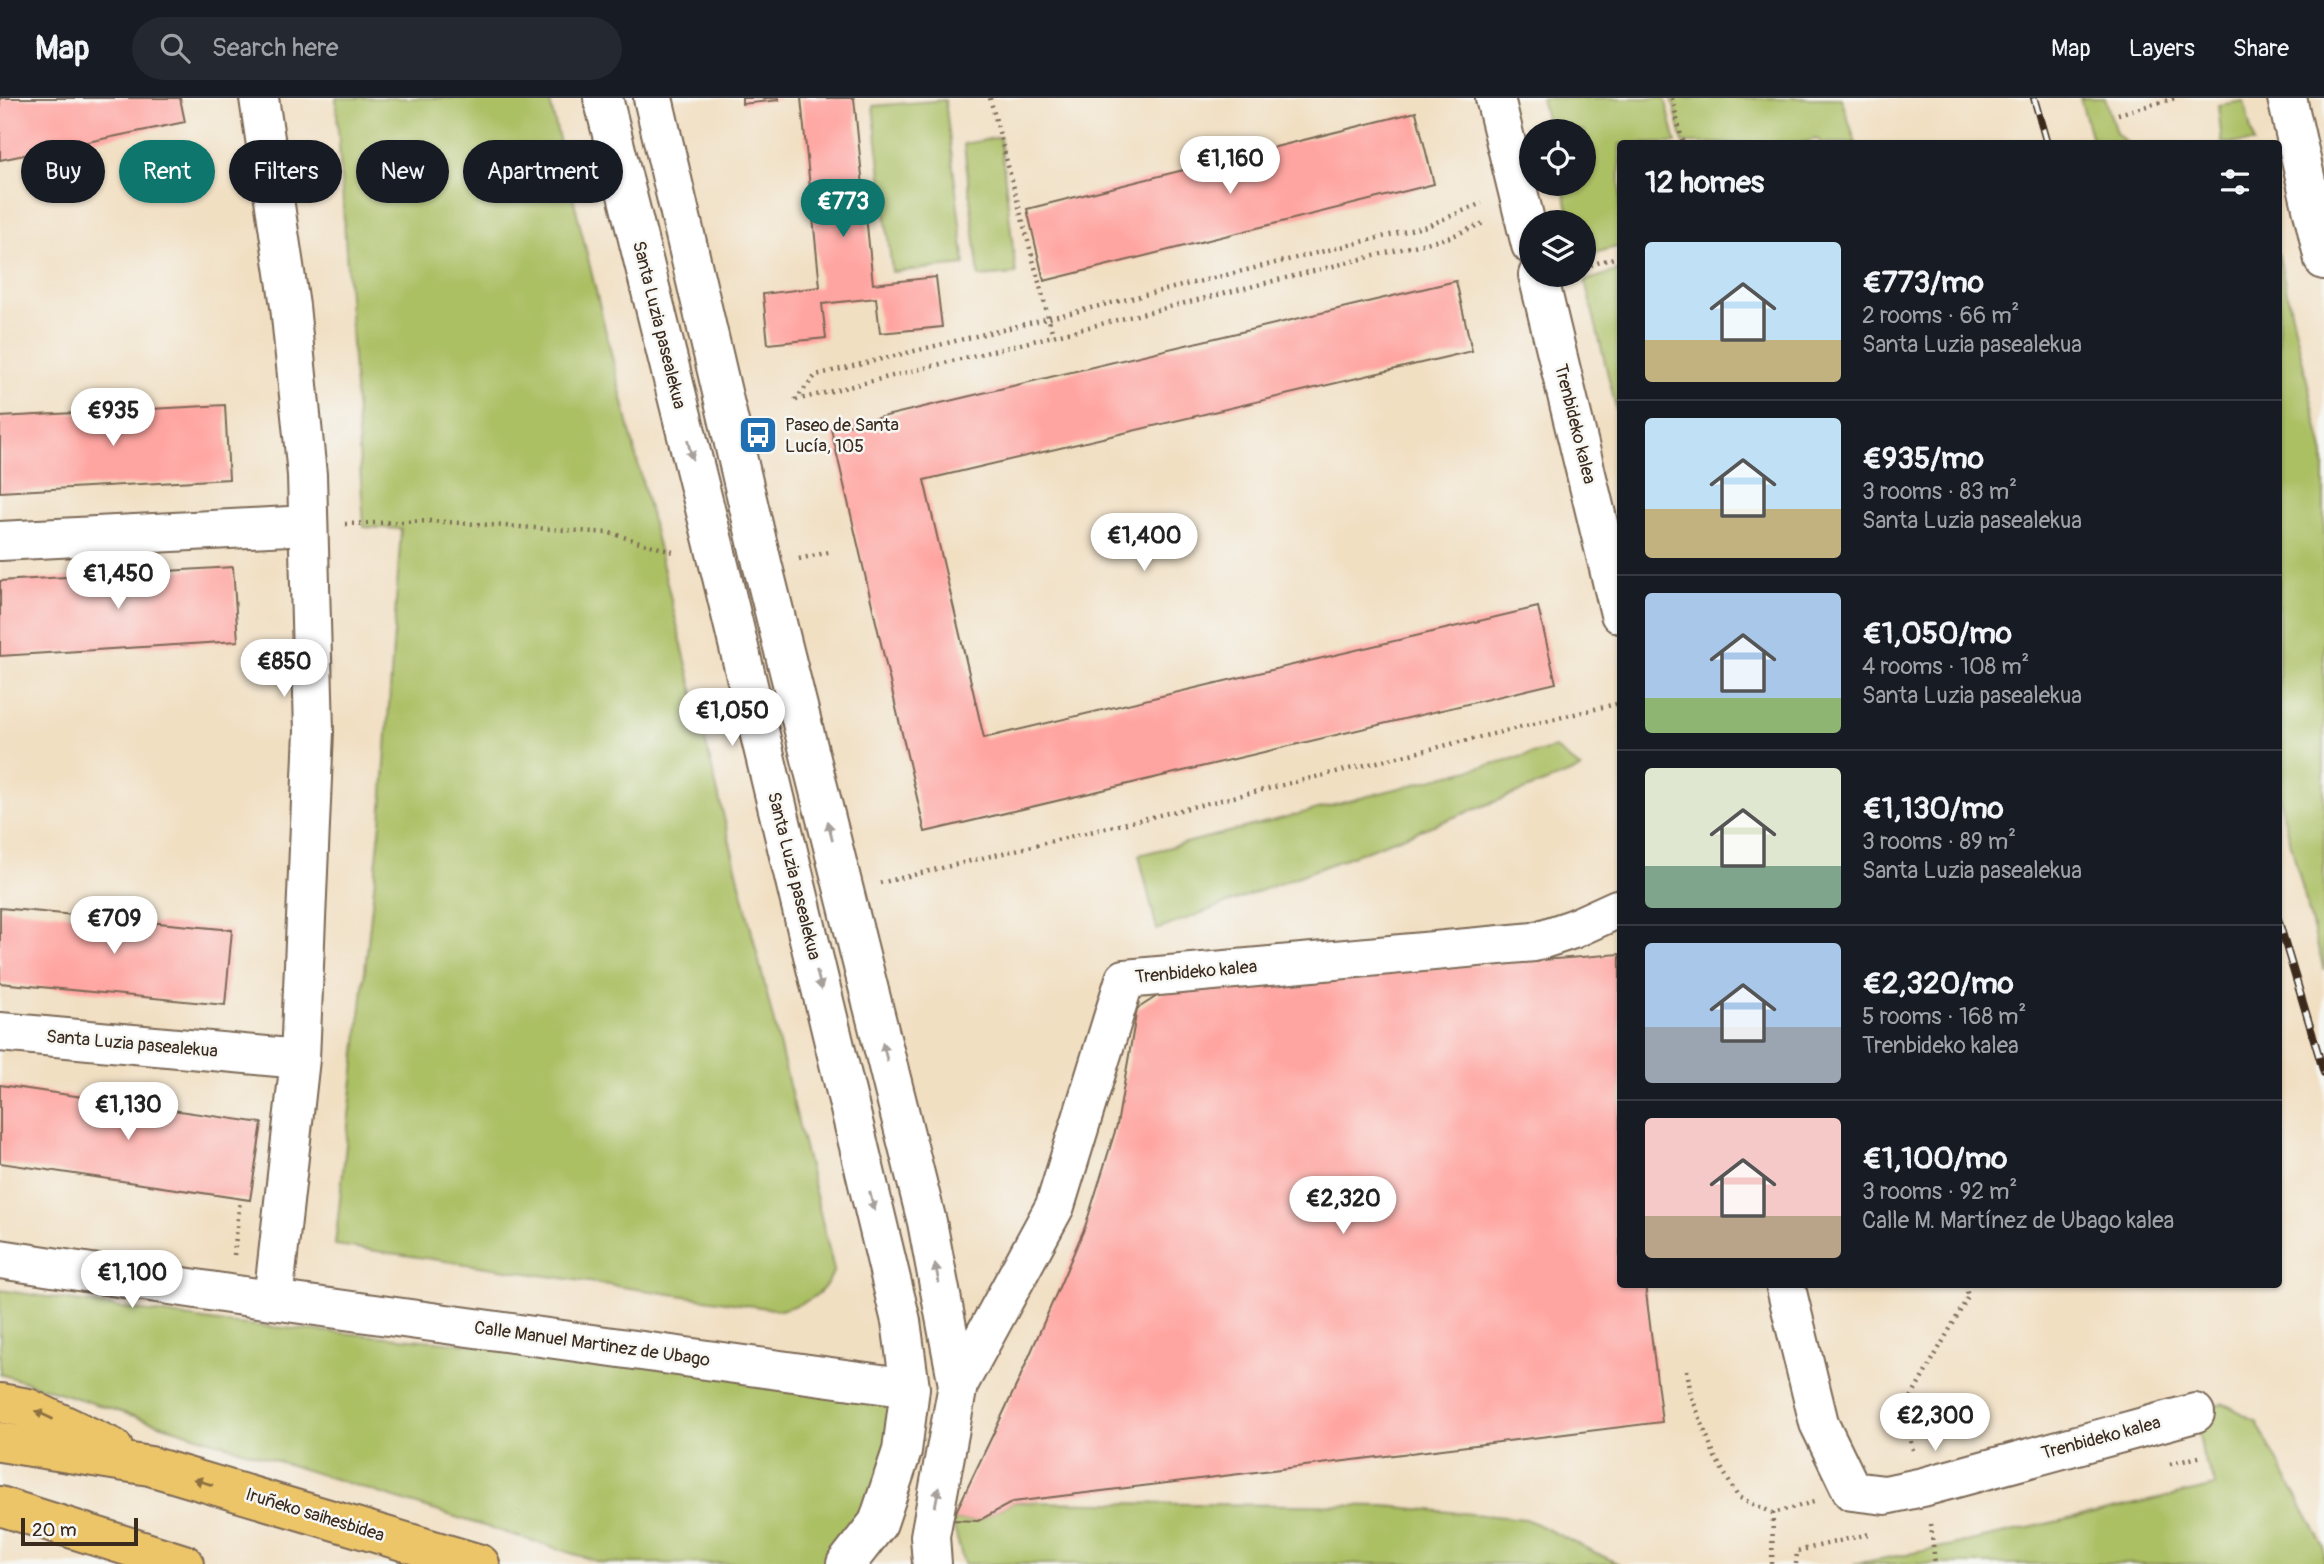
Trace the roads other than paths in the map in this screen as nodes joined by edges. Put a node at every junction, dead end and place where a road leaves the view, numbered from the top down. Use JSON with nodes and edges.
{"nodes":[{"id":1,"x":259,"y":98,"type":"edge"},
{"id":2,"x":603,"y":98,"type":"edge"},
{"id":3,"x":653,"y":98,"type":"edge"},
{"id":4,"x":1495,"y":98,"type":"edge"},
{"id":5,"x":2287,"y":98,"type":"edge"},
{"id":6,"x":1523,"y":210,"type":"edge"},
{"id":7,"x":2324,"y":260,"type":"edge"},
{"id":8,"x":1541,"y":287,"type":"edge"},
{"id":9,"x":308,"y":525,"type":"junction"},
{"id":10,"x":0,"y":541,"type":"edge"},
{"id":11,"x":1617,"y":602,"type":"edge"},
{"id":12,"x":1617,"y":909,"type":"dead end"},
{"id":13,"x":0,"y":1032,"type":"edge"},
{"id":14,"x":300,"y":1059,"type":"junction"},
{"id":15,"x":0,"y":1259,"type":"edge"},
{"id":16,"x":1786,"y":1288,"type":"edge"},
{"id":17,"x":273,"y":1300,"type":"junction"},
{"id":18,"x":958,"y":1385,"type":"junction"},
{"id":19,"x":910,"y":1388,"type":"junction"},
{"id":20,"x":0,"y":1403,"type":"edge"},
{"id":21,"x":2195,"y":1413,"type":"dead end"},
{"id":22,"x":0,"y":1442,"type":"edge"},
{"id":23,"x":150,"y":1466,"type":"junction"},
{"id":24,"x":0,"y":1506,"type":"edge"},
{"id":25,"x":0,"y":1532,"type":"edge"},
{"id":26,"x":174,"y":1564,"type":"edge"},
{"id":27,"x":184,"y":1564,"type":"edge"},
{"id":28,"x":480,"y":1564,"type":"edge"},
{"id":29,"x":846,"y":1564,"type":"edge"},
{"id":30,"x":932,"y":1564,"type":"edge"}],
"edges":[{"from":1,"to":9,"type":"street"},
{"from":2,"to":19,"type":"street","name":"Santa Luzia pasealekua","one_way":true},
{"from":18,"to":3,"type":"street","one_way":true},
{"from":4,"to":6,"type":"street"},
{"from":5,"to":7,"type":"street"},
{"from":8,"to":11,"type":"street","name":"Trenbideko kalea"},
{"from":9,"to":10,"type":"street"},
{"from":9,"to":14,"type":"street"},
{"from":12,"to":18,"type":"street","name":"Trenbideko kalea"},
{"from":13,"to":14,"type":"street","name":"Santa Luzia pasealekua"},
{"from":14,"to":17,"type":"street"},
{"from":15,"to":17,"type":"street","name":"Calle Manuel Martinez de Ubago"},
{"from":16,"to":21,"type":"street","name":"Trenbideko kalea"},
{"from":17,"to":19,"type":"street","name":"Calle Manuel Martinez de Ubago"},
{"from":30,"to":18,"type":"street","one_way":true},
{"from":19,"to":29,"type":"street","name":"Santa Luzia pasealekua"},
{"from":23,"to":20,"type":"highway","one_way":true},
{"from":22,"to":23,"type":"highway"},
{"from":28,"to":23,"type":"highway","name":"Iruñeko saihesbidea","one_way":true},
{"from":24,"to":27,"type":"highway"},
{"from":25,"to":26,"type":"highway"}]}
